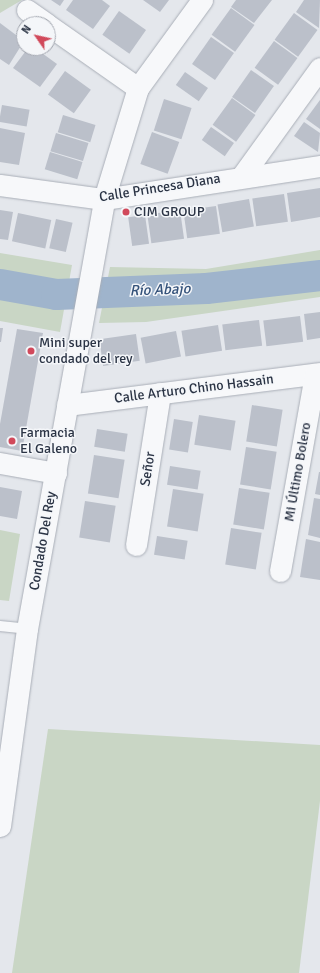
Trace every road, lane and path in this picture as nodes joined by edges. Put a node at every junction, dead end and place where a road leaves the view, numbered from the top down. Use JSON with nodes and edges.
{"nodes":[{"id":1,"x":202,"y":0,"type":"edge"},
{"id":2,"x":27,"y":10,"type":"dead end"},
{"id":3,"x":36,"y":16,"type":"edge"},
{"id":4,"x":56,"y":30,"type":"edge"},
{"id":5,"x":320,"y":68,"type":"edge"},
{"id":6,"x":138,"y":88,"type":"junction"},
{"id":7,"x":320,"y":166,"type":"edge"},
{"id":8,"x":242,"y":176,"type":"junction"},
{"id":9,"x":0,"y":185,"type":"edge"},
{"id":10,"x":104,"y":199,"type":"junction"},
{"id":11,"x":318,"y":374,"type":"edge"},
{"id":12,"x":160,"y":393,"type":"junction"},
{"id":13,"x":67,"y":405,"type":"junction"},
{"id":14,"x":0,"y":463,"type":"edge"},
{"id":15,"x":56,"y":473,"type":"junction"},
{"id":16,"x":136,"y":545,"type":"dead end"},
{"id":17,"x":280,"y":571,"type":"dead end"},
{"id":18,"x":0,"y":626,"type":"edge"},
{"id":19,"x":27,"y":629,"type":"junction"},
{"id":20,"x":0,"y":826,"type":"edge"}],
"edges":[{"from":1,"to":6,"type":"street","name":"Condado Del Rey"},
{"from":2,"to":3,"type":"street"},
{"from":4,"to":6,"type":"street"},
{"from":5,"to":8,"type":"street"},
{"from":6,"to":10,"type":"street","name":"Condado Del Rey"},
{"from":7,"to":8,"type":"street","name":"Calle Princesa Diana"},
{"from":8,"to":10,"type":"street","name":"Calle Princesa Diana"},
{"from":9,"to":10,"type":"street","name":"Calle Princesa Diana"},
{"from":10,"to":13,"type":"street","name":"Condado Del Rey"},
{"from":11,"to":12,"type":"street","name":"Calle Arturo Chino Hassain"},
{"from":11,"to":17,"type":"street","name":"Mi Último Bolero"},
{"from":12,"to":13,"type":"street","name":"Calle Arturo Chino Hassain"},
{"from":12,"to":16,"type":"street","name":"Señor"},
{"from":13,"to":15,"type":"street","name":"Condado Del Rey"},
{"from":14,"to":15,"type":"street"},
{"from":15,"to":19,"type":"street","name":"Condado Del Rey"},
{"from":18,"to":19,"type":"lane"},
{"from":19,"to":20,"type":"street","name":"Condado Del Rey"}]}
